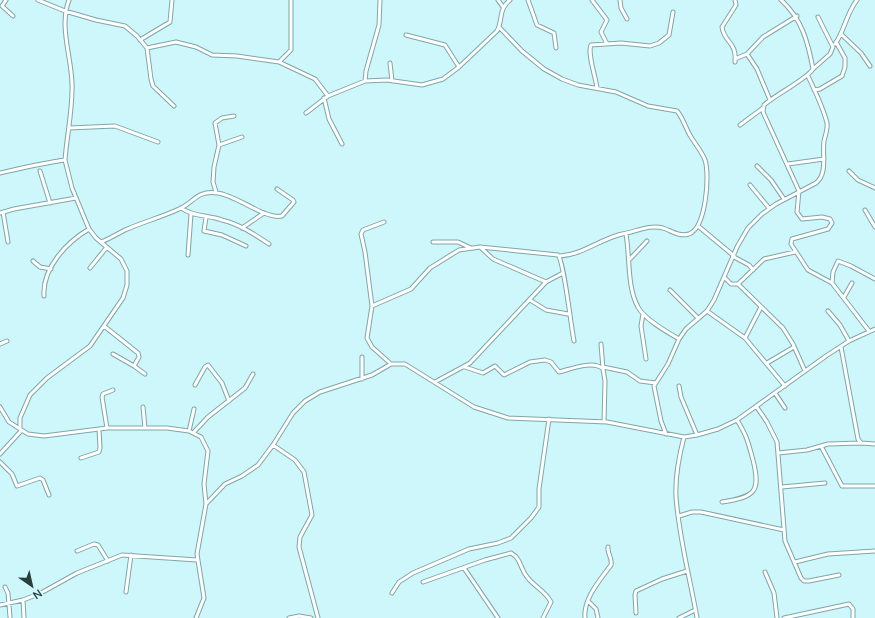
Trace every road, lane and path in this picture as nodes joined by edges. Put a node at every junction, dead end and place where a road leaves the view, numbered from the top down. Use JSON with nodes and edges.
{"nodes":[{"id":1,"x":6,"y":0,"type":"edge"},
{"id":2,"x":38,"y":0,"type":"edge"},
{"id":3,"x":69,"y":0,"type":"edge"},
{"id":4,"x":172,"y":0,"type":"edge"},
{"id":5,"x":291,"y":0,"type":"edge"},
{"id":6,"x":380,"y":0,"type":"edge"},
{"id":7,"x":498,"y":0,"type":"edge"},
{"id":8,"x":510,"y":0,"type":"edge"},
{"id":9,"x":528,"y":0,"type":"edge"},
{"id":10,"x":592,"y":0,"type":"edge"},
{"id":11,"x":620,"y":0,"type":"edge"},
{"id":12,"x":735,"y":0,"type":"edge"},
{"id":13,"x":781,"y":0,"type":"edge"},
{"id":14,"x":857,"y":0,"type":"edge"},
{"id":15,"x":503,"y":7,"type":"junction"},
{"id":16,"x":65,"y":11,"type":"junction"},
{"id":17,"x":673,"y":12,"type":"dead end"},
{"id":18,"x":13,"y":16,"type":"dead end"},
{"id":19,"x":797,"y":16,"type":"junction"},
{"id":20,"x":818,"y":18,"type":"dead end"},
{"id":21,"x":627,"y":19,"type":"dead end"},
{"id":22,"x":499,"y":27,"type":"junction"},
{"id":23,"x":842,"y":34,"type":"junction"},
{"id":24,"x":406,"y":35,"type":"dead end"},
{"id":25,"x":140,"y":40,"type":"junction"},
{"id":26,"x":836,"y":42,"type":"junction"},
{"id":27,"x":607,"y":44,"type":"junction"},
{"id":28,"x":833,"y":46,"type":"junction"},
{"id":29,"x":147,"y":48,"type":"junction"},
{"id":30,"x":556,"y":48,"type":"dead end"},
{"id":31,"x":747,"y":54,"type":"junction"},
{"id":32,"x":279,"y":62,"type":"junction"},
{"id":33,"x":390,"y":63,"type":"dead end"},
{"id":34,"x":870,"y":66,"type":"dead end"},
{"id":35,"x":459,"y":67,"type":"junction"},
{"id":36,"x":813,"y":69,"type":"junction"},
{"id":37,"x":808,"y":76,"type":"junction"},
{"id":38,"x":365,"y":81,"type":"junction"},
{"id":39,"x":392,"y":81,"type":"junction"},
{"id":40,"x":597,"y":88,"type":"junction"},
{"id":41,"x":814,"y":90,"type":"junction"},
{"id":42,"x":328,"y":96,"type":"junction"},
{"id":43,"x":324,"y":98,"type":"junction"},
{"id":44,"x":770,"y":100,"type":"junction"},
{"id":45,"x":174,"y":106,"type":"dead end"},
{"id":46,"x":763,"y":108,"type":"junction"},
{"id":47,"x":306,"y":114,"type":"dead end"},
{"id":48,"x":234,"y":116,"type":"dead end"},
{"id":49,"x":740,"y":125,"type":"dead end"},
{"id":50,"x":69,"y":128,"type":"junction"},
{"id":51,"x":242,"y":137,"type":"dead end"},
{"id":52,"x":158,"y":142,"type":"dead end"},
{"id":53,"x":342,"y":144,"type":"dead end"},
{"id":54,"x":219,"y":145,"type":"junction"},
{"id":55,"x":824,"y":158,"type":"junction"},
{"id":56,"x":65,"y":160,"type":"junction"},
{"id":57,"x":788,"y":164,"type":"junction"},
{"id":58,"x":757,"y":166,"type":"dead end"},
{"id":59,"x":40,"y":171,"type":"dead end"},
{"id":60,"x":849,"y":171,"type":"dead end"},
{"id":61,"x":0,"y":173,"type":"edge"},
{"id":62,"x":750,"y":184,"type":"dead end"},
{"id":63,"x":875,"y":188,"type":"edge"},
{"id":64,"x":277,"y":189,"type":"dead end"},
{"id":65,"x":799,"y":191,"type":"junction"},
{"id":66,"x":216,"y":192,"type":"junction"},
{"id":67,"x":76,"y":198,"type":"junction"},
{"id":68,"x":784,"y":199,"type":"junction"},
{"id":69,"x":50,"y":203,"type":"junction"},
{"id":70,"x":181,"y":208,"type":"junction"},
{"id":71,"x":769,"y":208,"type":"junction"},
{"id":72,"x":865,"y":210,"type":"dead end"},
{"id":73,"x":1,"y":212,"type":"edge"},
{"id":74,"x":264,"y":213,"type":"junction"},
{"id":75,"x":191,"y":214,"type":"junction"},
{"id":76,"x":206,"y":217,"type":"junction"},
{"id":77,"x":384,"y":222,"type":"dead end"},
{"id":78,"x":698,"y":226,"type":"junction"},
{"id":79,"x":875,"y":227,"type":"edge"},
{"id":80,"x":242,"y":228,"type":"junction"},
{"id":81,"x":89,"y":229,"type":"junction"},
{"id":82,"x":626,"y":234,"type":"junction"},
{"id":83,"x":647,"y":241,"type":"dead end"},
{"id":84,"x":8,"y":242,"type":"dead end"},
{"id":85,"x":101,"y":242,"type":"junction"},
{"id":86,"x":433,"y":242,"type":"dead end"},
{"id":87,"x":269,"y":244,"type":"dead end"},
{"id":88,"x":246,"y":246,"type":"dead end"},
{"id":89,"x":107,"y":247,"type":"junction"},
{"id":90,"x":480,"y":247,"type":"junction"},
{"id":91,"x":471,"y":248,"type":"junction"},
{"id":92,"x":795,"y":252,"type":"junction"},
{"id":93,"x":188,"y":255,"type":"dead end"},
{"id":94,"x":560,"y":256,"type":"junction"},
{"id":95,"x":734,"y":257,"type":"junction"},
{"id":96,"x":630,"y":259,"type":"junction"},
{"id":97,"x":33,"y":261,"type":"dead end"},
{"id":98,"x":90,"y":268,"type":"dead end"},
{"id":99,"x":51,"y":269,"type":"junction"},
{"id":100,"x":753,"y":270,"type":"junction"},
{"id":101,"x":563,"y":272,"type":"junction"},
{"id":102,"x":724,"y":277,"type":"junction"},
{"id":103,"x":875,"y":279,"type":"edge"},
{"id":104,"x":546,"y":282,"type":"junction"},
{"id":105,"x":832,"y":283,"type":"junction"},
{"id":106,"x":852,"y":283,"type":"dead end"},
{"id":107,"x":738,"y":284,"type":"junction"},
{"id":108,"x":670,"y":290,"type":"dead end"},
{"id":109,"x":44,"y":296,"type":"dead end"},
{"id":110,"x":844,"y":296,"type":"junction"},
{"id":111,"x":530,"y":300,"type":"junction"},
{"id":112,"x":372,"y":306,"type":"junction"},
{"id":113,"x":761,"y":308,"type":"junction"},
{"id":114,"x":707,"y":311,"type":"junction"},
{"id":115,"x":828,"y":311,"type":"dead end"},
{"id":116,"x":568,"y":314,"type":"junction"},
{"id":117,"x":643,"y":314,"type":"junction"},
{"id":118,"x":698,"y":318,"type":"junction"},
{"id":119,"x":104,"y":326,"type":"junction"},
{"id":120,"x":875,"y":329,"type":"edge"},
{"id":121,"x":869,"y":331,"type":"junction"},
{"id":122,"x":745,"y":338,"type":"junction"},
{"id":123,"x":679,"y":340,"type":"junction"},
{"id":124,"x":7,"y":341,"type":"dead end"},
{"id":125,"x":574,"y":341,"type":"dead end"},
{"id":126,"x":849,"y":342,"type":"junction"},
{"id":127,"x":0,"y":344,"type":"edge"},
{"id":128,"x":601,"y":344,"type":"dead end"},
{"id":129,"x":794,"y":347,"type":"junction"},
{"id":130,"x":841,"y":347,"type":"junction"},
{"id":131,"x":113,"y":354,"type":"dead end"},
{"id":132,"x":362,"y":357,"type":"dead end"},
{"id":133,"x":646,"y":359,"type":"dead end"},
{"id":134,"x":767,"y":363,"type":"junction"},
{"id":135,"x":390,"y":364,"type":"junction"},
{"id":136,"x":134,"y":366,"type":"junction"},
{"id":137,"x":465,"y":367,"type":"junction"},
{"id":138,"x":603,"y":368,"type":"junction"},
{"id":139,"x":805,"y":371,"type":"junction"},
{"id":140,"x":145,"y":374,"type":"dead end"},
{"id":141,"x":253,"y":374,"type":"dead end"},
{"id":142,"x":362,"y":379,"type":"junction"},
{"id":143,"x":435,"y":382,"type":"junction"},
{"id":144,"x":656,"y":382,"type":"junction"},
{"id":145,"x":195,"y":385,"type":"dead end"},
{"id":146,"x":679,"y":386,"type":"dead end"},
{"id":147,"x":785,"y":386,"type":"junction"},
{"id":148,"x":113,"y":390,"type":"dead end"},
{"id":149,"x":775,"y":393,"type":"junction"},
{"id":150,"x":229,"y":401,"type":"junction"},
{"id":151,"x":756,"y":406,"type":"junction"},
{"id":152,"x":0,"y":407,"type":"edge"},
{"id":153,"x":143,"y":407,"type":"dead end"},
{"id":154,"x":785,"y":408,"type":"dead end"},
{"id":155,"x":194,"y":409,"type":"dead end"},
{"id":156,"x":549,"y":419,"type":"junction"},
{"id":157,"x":737,"y":420,"type":"junction"},
{"id":158,"x":604,"y":422,"type":"junction"},
{"id":159,"x":107,"y":428,"type":"junction"},
{"id":160,"x":145,"y":428,"type":"junction"},
{"id":161,"x":99,"y":429,"type":"junction"},
{"id":162,"x":20,"y":430,"type":"junction"},
{"id":163,"x":189,"y":431,"type":"junction"},
{"id":164,"x":193,"y":433,"type":"junction"},
{"id":165,"x":666,"y":434,"type":"junction"},
{"id":166,"x":697,"y":435,"type":"junction"},
{"id":167,"x":684,"y":437,"type":"junction"},
{"id":168,"x":861,"y":443,"type":"junction"},
{"id":169,"x":875,"y":444,"type":"edge"},
{"id":170,"x":274,"y":445,"type":"junction"},
{"id":171,"x":821,"y":446,"type":"junction"},
{"id":172,"x":778,"y":453,"type":"junction"},
{"id":173,"x":0,"y":454,"type":"edge"},
{"id":174,"x":81,"y":458,"type":"dead end"},
{"id":175,"x":0,"y":462,"type":"edge"},
{"id":176,"x":825,"y":483,"type":"dead end"},
{"id":177,"x":782,"y":486,"type":"junction"},
{"id":178,"x":875,"y":486,"type":"edge"},
{"id":179,"x":49,"y":495,"type":"dead end"},
{"id":180,"x":722,"y":502,"type":"dead end"},
{"id":181,"x":206,"y":504,"type":"junction"},
{"id":182,"x":679,"y":516,"type":"junction"},
{"id":183,"x":784,"y":530,"type":"junction"},
{"id":184,"x":608,"y":547,"type":"dead end"},
{"id":185,"x":77,"y":551,"type":"dead end"},
{"id":186,"x":875,"y":551,"type":"edge"},
{"id":187,"x":131,"y":555,"type":"junction"},
{"id":188,"x":197,"y":560,"type":"junction"},
{"id":189,"x":108,"y":561,"type":"junction"},
{"id":190,"x":795,"y":562,"type":"junction"},
{"id":191,"x":464,"y":568,"type":"junction"},
{"id":192,"x":687,"y":571,"type":"junction"},
{"id":193,"x":764,"y":572,"type":"dead end"},
{"id":194,"x":839,"y":575,"type":"dead end"},
{"id":195,"x":423,"y":582,"type":"dead end"},
{"id":196,"x":5,"y":587,"type":"dead end"},
{"id":197,"x":126,"y":592,"type":"dead end"},
{"id":198,"x":392,"y":593,"type":"dead end"},
{"id":199,"x":23,"y":600,"type":"junction"},
{"id":200,"x":588,"y":601,"type":"junction"},
{"id":201,"x":9,"y":604,"type":"junction"},
{"id":202,"x":0,"y":605,"type":"edge"},
{"id":203,"x":695,"y":610,"type":"junction"},
{"id":204,"x":636,"y":613,"type":"dead end"},
{"id":205,"x":10,"y":617,"type":"dead end"},
{"id":206,"x":24,"y":618,"type":"edge"},
{"id":207,"x":196,"y":618,"type":"edge"},
{"id":208,"x":289,"y":618,"type":"edge"},
{"id":209,"x":311,"y":618,"type":"edge"},
{"id":210,"x":318,"y":618,"type":"edge"},
{"id":211,"x":498,"y":618,"type":"edge"},
{"id":212,"x":543,"y":618,"type":"edge"},
{"id":213,"x":585,"y":618,"type":"edge"},
{"id":214,"x":598,"y":618,"type":"edge"},
{"id":215,"x":679,"y":618,"type":"edge"},
{"id":216,"x":697,"y":618,"type":"edge"},
{"id":217,"x":777,"y":618,"type":"edge"},
{"id":218,"x":784,"y":618,"type":"edge"},
{"id":219,"x":854,"y":618,"type":"edge"}],
"edges":[{"from":1,"to":18,"type":"street"},
{"from":2,"to":16,"type":"street"},
{"from":3,"to":16,"type":"street"},
{"from":4,"to":25,"type":"street"},
{"from":5,"to":32,"type":"street"},
{"from":6,"to":38,"type":"street"},
{"from":7,"to":15,"type":"street"},
{"from":8,"to":15,"type":"street"},
{"from":9,"to":30,"type":"street"},
{"from":10,"to":27,"type":"street"},
{"from":11,"to":21,"type":"street"},
{"from":12,"to":31,"type":"street"},
{"from":13,"to":19,"type":"street"},
{"from":14,"to":23,"type":"street"},
{"from":15,"to":22,"type":"street"},
{"from":16,"to":25,"type":"street"},
{"from":16,"to":50,"type":"street"},
{"from":17,"to":27,"type":"street"},
{"from":19,"to":31,"type":"street"},
{"from":19,"to":36,"type":"street"},
{"from":20,"to":28,"type":"street"},
{"from":22,"to":35,"type":"street"},
{"from":22,"to":40,"type":"street"},
{"from":23,"to":26,"type":"street"},
{"from":23,"to":34,"type":"street"},
{"from":24,"to":35,"type":"street"},
{"from":25,"to":29,"type":"street"},
{"from":26,"to":28,"type":"street"},
{"from":26,"to":41,"type":"street"},
{"from":27,"to":40,"type":"street"},
{"from":28,"to":36,"type":"street"},
{"from":29,"to":32,"type":"street"},
{"from":29,"to":45,"type":"street"},
{"from":31,"to":44,"type":"street"},
{"from":32,"to":42,"type":"street"},
{"from":33,"to":39,"type":"street"},
{"from":35,"to":39,"type":"street"},
{"from":36,"to":37,"type":"street"},
{"from":37,"to":41,"type":"street"},
{"from":37,"to":44,"type":"street"},
{"from":38,"to":39,"type":"street"},
{"from":38,"to":42,"type":"street"},
{"from":40,"to":78,"type":"street"},
{"from":41,"to":55,"type":"street"},
{"from":42,"to":43,"type":"street"},
{"from":43,"to":47,"type":"street"},
{"from":43,"to":53,"type":"street"},
{"from":44,"to":46,"type":"street"},
{"from":46,"to":49,"type":"street"},
{"from":46,"to":57,"type":"street"},
{"from":48,"to":54,"type":"street"},
{"from":50,"to":52,"type":"street"},
{"from":50,"to":56,"type":"street"},
{"from":51,"to":54,"type":"street"},
{"from":54,"to":66,"type":"street"},
{"from":55,"to":57,"type":"street"},
{"from":55,"to":65,"type":"street"},
{"from":56,"to":61,"type":"street"},
{"from":56,"to":67,"type":"street"},
{"from":57,"to":65,"type":"street"},
{"from":58,"to":68,"type":"street"},
{"from":59,"to":69,"type":"street"},
{"from":60,"to":63,"type":"street"},
{"from":62,"to":71,"type":"street"},
{"from":64,"to":74,"type":"street"},
{"from":65,"to":68,"type":"street"},
{"from":65,"to":92,"type":"street"},
{"from":66,"to":70,"type":"street"},
{"from":66,"to":74,"type":"street"},
{"from":67,"to":69,"type":"street"},
{"from":67,"to":81,"type":"street"},
{"from":68,"to":71,"type":"street"},
{"from":69,"to":73,"type":"street"},
{"from":70,"to":75,"type":"street"},
{"from":70,"to":85,"type":"street"},
{"from":71,"to":95,"type":"street"},
{"from":72,"to":79,"type":"street"},
{"from":73,"to":84,"type":"street"},
{"from":74,"to":80,"type":"street"},
{"from":75,"to":76,"type":"street"},
{"from":75,"to":93,"type":"street"},
{"from":76,"to":80,"type":"street"},
{"from":76,"to":88,"type":"street"},
{"from":77,"to":112,"type":"street"},
{"from":78,"to":82,"type":"street"},
{"from":78,"to":95,"type":"street"},
{"from":80,"to":87,"type":"street"},
{"from":81,"to":85,"type":"street"},
{"from":81,"to":99,"type":"street"},
{"from":82,"to":94,"type":"street"},
{"from":82,"to":96,"type":"street"},
{"from":83,"to":96,"type":"street"},
{"from":85,"to":89,"type":"street"},
{"from":86,"to":91,"type":"street"},
{"from":89,"to":98,"type":"street"},
{"from":89,"to":119,"type":"street"},
{"from":90,"to":91,"type":"street"},
{"from":90,"to":94,"type":"street"},
{"from":90,"to":104,"type":"street"},
{"from":91,"to":112,"type":"street"},
{"from":92,"to":100,"type":"street"},
{"from":92,"to":105,"type":"street"},
{"from":94,"to":101,"type":"street"},
{"from":95,"to":100,"type":"street"},
{"from":95,"to":102,"type":"street"},
{"from":96,"to":117,"type":"street"},
{"from":97,"to":99,"type":"street"},
{"from":99,"to":109,"type":"street"},
{"from":100,"to":107,"type":"street"},
{"from":101,"to":104,"type":"street"},
{"from":101,"to":116,"type":"street"},
{"from":102,"to":107,"type":"street"},
{"from":102,"to":114,"type":"street"},
{"from":103,"to":105,"type":"street"},
{"from":104,"to":111,"type":"street"},
{"from":105,"to":110,"type":"street"},
{"from":106,"to":110,"type":"street"},
{"from":107,"to":113,"type":"street"},
{"from":108,"to":118,"type":"street"},
{"from":110,"to":121,"type":"street"},
{"from":111,"to":116,"type":"street"},
{"from":111,"to":137,"type":"street"},
{"from":112,"to":135,"type":"street"},
{"from":113,"to":122,"type":"street"},
{"from":113,"to":129,"type":"street"},
{"from":114,"to":118,"type":"street"},
{"from":114,"to":122,"type":"street"},
{"from":115,"to":126,"type":"street"},
{"from":116,"to":125,"type":"street"},
{"from":117,"to":123,"type":"street"},
{"from":117,"to":133,"type":"street"},
{"from":118,"to":123,"type":"street"},
{"from":119,"to":136,"type":"street"},
{"from":119,"to":162,"type":"street"},
{"from":120,"to":121,"type":"street"},
{"from":121,"to":126,"type":"street"},
{"from":122,"to":134,"type":"street"},
{"from":123,"to":144,"type":"street"},
{"from":124,"to":127,"type":"street"},
{"from":126,"to":130,"type":"street"},
{"from":128,"to":138,"type":"street"},
{"from":129,"to":134,"type":"street"},
{"from":129,"to":139,"type":"street"},
{"from":130,"to":139,"type":"street"},
{"from":130,"to":168,"type":"street"},
{"from":131,"to":136,"type":"street"},
{"from":132,"to":142,"type":"street"},
{"from":134,"to":147,"type":"street"},
{"from":135,"to":142,"type":"street"},
{"from":135,"to":143,"type":"street"},
{"from":136,"to":140,"type":"street"},
{"from":137,"to":138,"type":"street"},
{"from":137,"to":143,"type":"street"},
{"from":138,"to":144,"type":"street"},
{"from":138,"to":158,"type":"street"},
{"from":139,"to":147,"type":"street"},
{"from":141,"to":150,"type":"street"},
{"from":142,"to":170,"type":"street"},
{"from":143,"to":156,"type":"street"},
{"from":144,"to":165,"type":"street"},
{"from":145,"to":150,"type":"street"},
{"from":146,"to":166,"type":"street"},
{"from":147,"to":149,"type":"street"},
{"from":148,"to":159,"type":"street"},
{"from":149,"to":151,"type":"street"},
{"from":149,"to":154,"type":"street"},
{"from":150,"to":164,"type":"street"},
{"from":151,"to":157,"type":"street"},
{"from":151,"to":172,"type":"street"},
{"from":152,"to":162,"type":"street"},
{"from":153,"to":160,"type":"street"},
{"from":155,"to":163,"type":"street"},
{"from":156,"to":158,"type":"street"},
{"from":156,"to":198,"type":"street"},
{"from":157,"to":166,"type":"street"},
{"from":157,"to":180,"type":"street"},
{"from":158,"to":165,"type":"street"},
{"from":159,"to":160,"type":"street"},
{"from":159,"to":161,"type":"street"},
{"from":160,"to":163,"type":"street"},
{"from":161,"to":162,"type":"street"},
{"from":161,"to":174,"type":"street"},
{"from":162,"to":173,"type":"street"},
{"from":163,"to":164,"type":"street"},
{"from":164,"to":181,"type":"street"},
{"from":165,"to":167,"type":"street"},
{"from":166,"to":167,"type":"street"},
{"from":167,"to":182,"type":"street"},
{"from":168,"to":169,"type":"street"},
{"from":168,"to":171,"type":"street"},
{"from":170,"to":181,"type":"street"},
{"from":170,"to":210,"type":"street"},
{"from":171,"to":172,"type":"street"},
{"from":171,"to":178,"type":"street"},
{"from":172,"to":177,"type":"street"},
{"from":175,"to":179,"type":"street"},
{"from":176,"to":177,"type":"street"},
{"from":177,"to":183,"type":"street"},
{"from":181,"to":188,"type":"street"},
{"from":182,"to":183,"type":"street"},
{"from":182,"to":192,"type":"street"},
{"from":183,"to":190,"type":"street"},
{"from":184,"to":200,"type":"street"},
{"from":185,"to":189,"type":"street"},
{"from":186,"to":190,"type":"street"},
{"from":187,"to":188,"type":"street"},
{"from":187,"to":189,"type":"street"},
{"from":187,"to":197,"type":"street"},
{"from":188,"to":207,"type":"street"},
{"from":189,"to":199,"type":"street"},
{"from":190,"to":194,"type":"street"},
{"from":191,"to":195,"type":"street"},
{"from":191,"to":211,"type":"street"},
{"from":191,"to":212,"type":"street"},
{"from":192,"to":203,"type":"street"},
{"from":192,"to":204,"type":"street"},
{"from":193,"to":217,"type":"street"},
{"from":196,"to":201,"type":"street"},
{"from":199,"to":201,"type":"street"},
{"from":199,"to":206,"type":"street"},
{"from":200,"to":213,"type":"street"},
{"from":200,"to":214,"type":"street"},
{"from":201,"to":202,"type":"street"},
{"from":201,"to":205,"type":"street"},
{"from":203,"to":215,"type":"street"},
{"from":203,"to":216,"type":"street"},
{"from":208,"to":209,"type":"street"},
{"from":218,"to":219,"type":"street"}]}
